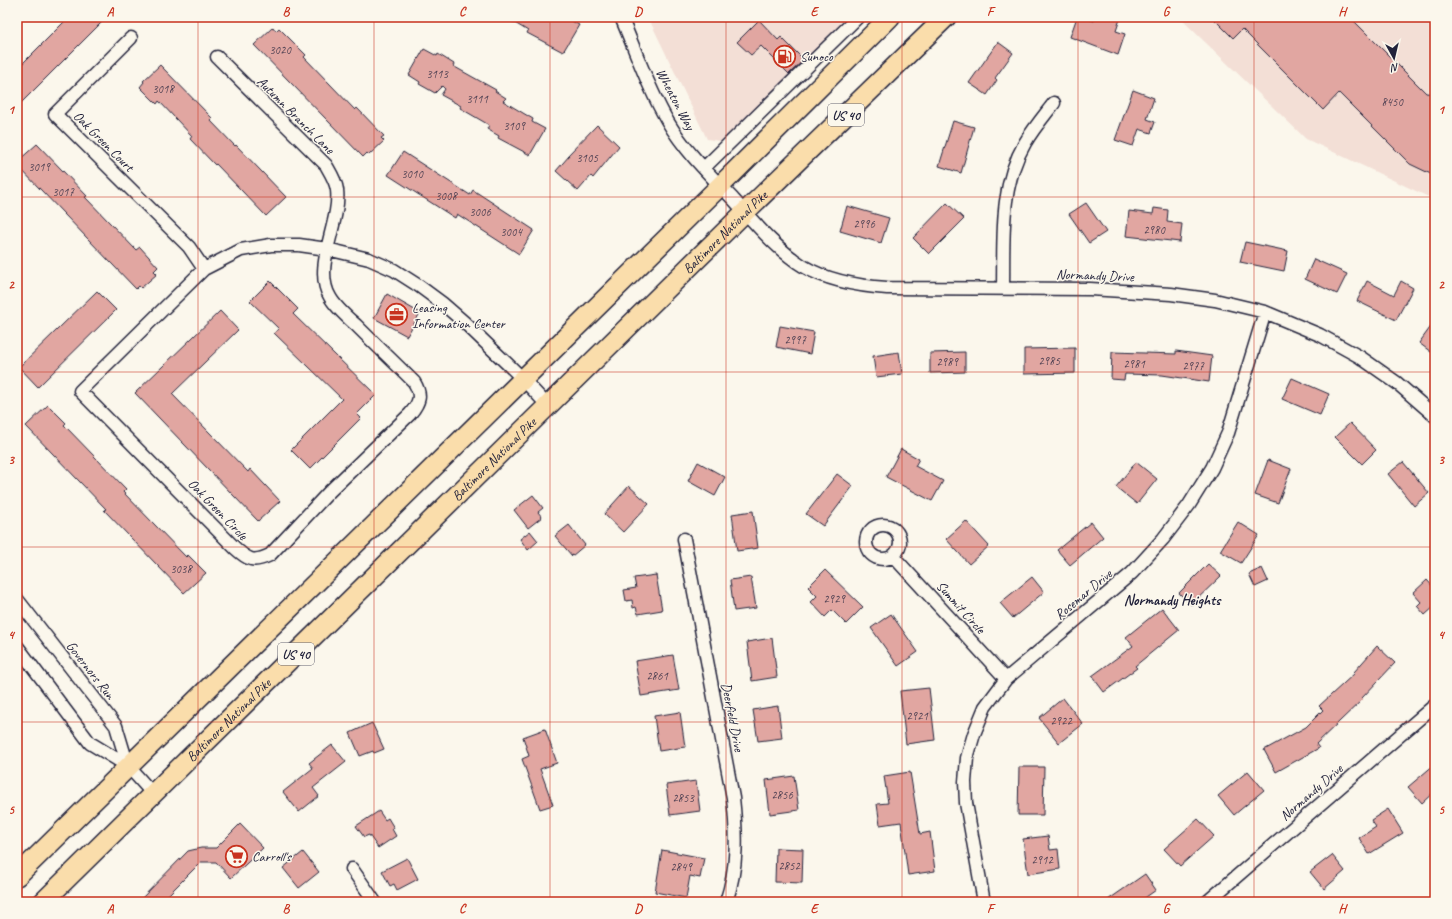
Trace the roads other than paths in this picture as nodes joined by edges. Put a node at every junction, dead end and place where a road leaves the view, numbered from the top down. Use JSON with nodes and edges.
{"nodes":[{"id":1,"x":621,"y":17,"type":"edge"},
{"id":2,"x":858,"y":17,"type":"edge"},
{"id":3,"x":890,"y":17,"type":"edge"},
{"id":4,"x":946,"y":17,"type":"edge"},
{"id":5,"x":131,"y":38,"type":"dead end"},
{"id":6,"x":217,"y":57,"type":"dead end"},
{"id":7,"x":1054,"y":103,"type":"dead end"},
{"id":8,"x":704,"y":168,"type":"junction"},
{"id":9,"x":720,"y":186,"type":"junction"},
{"id":10,"x":745,"y":212,"type":"junction"},
{"id":11,"x":327,"y":249,"type":"junction"},
{"id":12,"x":204,"y":269,"type":"junction"},
{"id":13,"x":1003,"y":288,"type":"junction"},
{"id":14,"x":1265,"y":312,"type":"junction"},
{"id":15,"x":523,"y":379,"type":"junction"},
{"id":16,"x":548,"y":406,"type":"junction"},
{"id":17,"x":1435,"y":416,"type":"edge"},
{"id":18,"x":684,"y":539,"type":"dead end"},
{"id":19,"x":894,"y":556,"type":"dead end"},
{"id":20,"x":17,"y":599,"type":"edge"},
{"id":21,"x":17,"y":646,"type":"edge"},
{"id":22,"x":1006,"y":679,"type":"junction"},
{"id":23,"x":1435,"y":705,"type":"edge"},
{"id":24,"x":128,"y":766,"type":"junction"},
{"id":25,"x":153,"y":794,"type":"junction"},
{"id":26,"x":352,"y":869,"type":"dead end"},
{"id":27,"x":17,"y":876,"type":"edge"},
{"id":28,"x":43,"y":902,"type":"edge"},
{"id":29,"x":375,"y":902,"type":"edge"},
{"id":30,"x":726,"y":902,"type":"edge"},
{"id":31,"x":984,"y":902,"type":"edge"},
{"id":32,"x":1207,"y":902,"type":"edge"}],
"edges":[{"from":1,"to":8,"type":"street","name":"Wheaton Way"},
{"from":2,"to":8,"type":"street"},
{"from":3,"to":9,"type":"main road","number":"US 40"},
{"from":4,"to":10,"type":"main road","name":"Baltimore National Pike","number":"US 40"},
{"from":5,"to":12,"type":"street","name":"Oak Green Court"},
{"from":6,"to":11,"type":"street","name":"Autumn Branch Lane"},
{"from":7,"to":13,"type":"street"},
{"from":8,"to":9,"type":"street","name":"Wheaton Way"},
{"from":9,"to":10,"type":"street","name":"Wheaton Way"},
{"from":9,"to":15,"type":"main road","number":"US 40"},
{"from":10,"to":13,"type":"street","name":"Normandy Drive"},
{"from":10,"to":16,"type":"main road","name":"Baltimore National Pike","number":"US 40"},
{"from":11,"to":12,"type":"street","name":"Oak Green Circle"},
{"from":11,"to":12,"type":"street","name":"Oak Green Circle"},
{"from":11,"to":15,"type":"street","name":"Oak Green Circle"},
{"from":13,"to":14,"type":"street","name":"Normandy Drive"},
{"from":14,"to":17,"type":"street","name":"Normandy Drive"},
{"from":14,"to":22,"type":"street","name":"Rosemar Drive"},
{"from":15,"to":16,"type":"street","name":"Oak Green Circle"},
{"from":15,"to":24,"type":"main road","number":"US 40"},
{"from":16,"to":25,"type":"main road","name":"Baltimore National Pike","number":"US 40"},
{"from":18,"to":30,"type":"street","name":"Deerfield Drive"},
{"from":19,"to":22,"type":"street","name":"Summit Circle"},
{"from":20,"to":24,"type":"street","name":"Governors Run"},
{"from":21,"to":24,"type":"street","name":"Governors Run"},
{"from":22,"to":31,"type":"street","name":"Rosemar Drive"},
{"from":23,"to":32,"type":"street","name":"Normandy Drive"},
{"from":24,"to":25,"type":"street","name":"Governors Run"},
{"from":24,"to":27,"type":"main road","number":"US 40"},
{"from":25,"to":28,"type":"main road","name":"Baltimore National Pike","number":"US 40"},
{"from":26,"to":29,"type":"street"}]}
